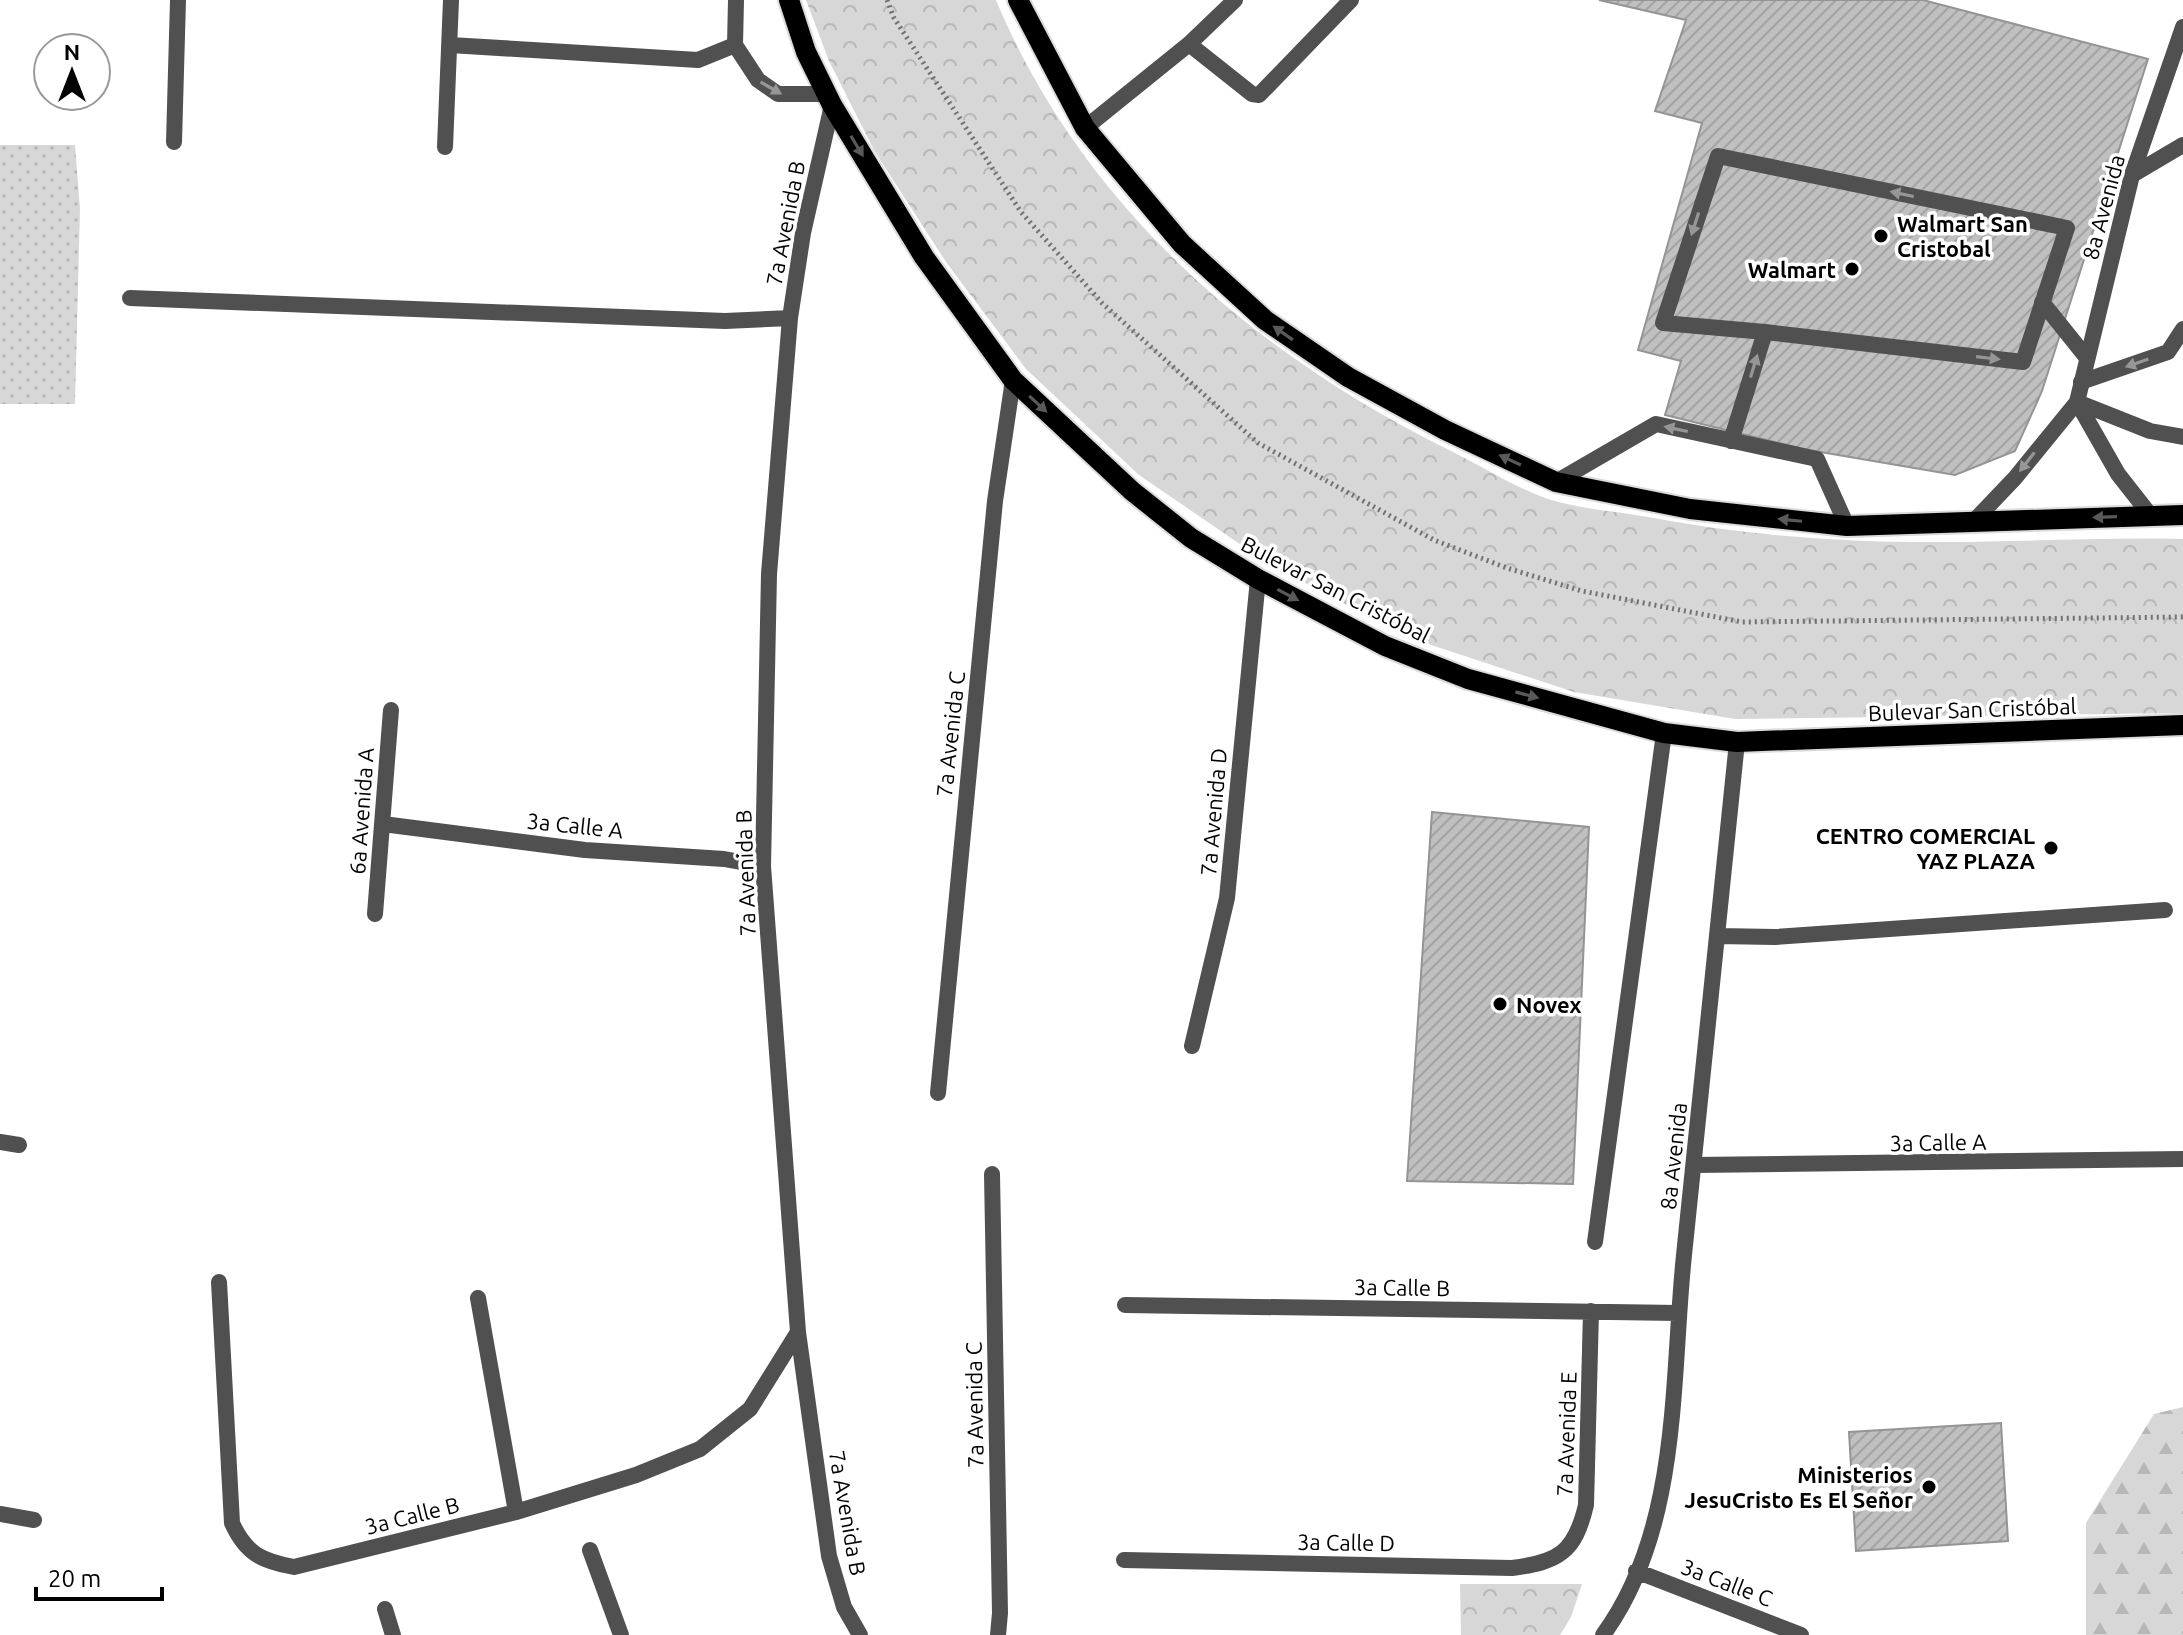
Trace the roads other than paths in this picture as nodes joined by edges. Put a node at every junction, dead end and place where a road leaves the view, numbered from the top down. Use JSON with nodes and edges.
{"nodes":[{"id":1,"x":178,"y":0,"type":"edge"},
{"id":2,"x":451,"y":0,"type":"edge"},
{"id":3,"x":736,"y":0,"type":"edge"},
{"id":4,"x":789,"y":0,"type":"edge"},
{"id":5,"x":1018,"y":0,"type":"edge"},
{"id":6,"x":1235,"y":0,"type":"edge"},
{"id":7,"x":1351,"y":0,"type":"edge"},
{"id":8,"x":2183,"y":27,"type":"edge"},
{"id":9,"x":1189,"y":44,"type":"junction"},
{"id":10,"x":450,"y":45,"type":"junction"},
{"id":11,"x":735,"y":45,"type":"junction"},
{"id":12,"x":829,"y":100,"type":"junction"},
{"id":13,"x":1085,"y":128,"type":"junction"},
{"id":14,"x":174,"y":142,"type":"dead end"},
{"id":15,"x":2183,"y":145,"type":"edge"},
{"id":16,"x":445,"y":147,"type":"dead end"},
{"id":17,"x":2132,"y":175,"type":"junction"},
{"id":18,"x":130,"y":298,"type":"dead end"},
{"id":19,"x":2042,"y":302,"type":"junction"},
{"id":20,"x":790,"y":318,"type":"junction"},
{"id":21,"x":2183,"y":329,"type":"edge"},
{"id":22,"x":1765,"y":332,"type":"junction"},
{"id":23,"x":2087,"y":358,"type":"junction"},
{"id":24,"x":1013,"y":380,"type":"junction"},
{"id":25,"x":2081,"y":382,"type":"junction"},
{"id":26,"x":2077,"y":402,"type":"junction"},
{"id":27,"x":2183,"y":437,"type":"edge"},
{"id":28,"x":1731,"y":441,"type":"junction"},
{"id":29,"x":1556,"y":482,"type":"junction"},
{"id":30,"x":2183,"y":515,"type":"edge"},
{"id":31,"x":2151,"y":516,"type":"junction"},
{"id":32,"x":1974,"y":521,"type":"junction"},
{"id":33,"x":1847,"y":526,"type":"junction"},
{"id":34,"x":1258,"y":579,"type":"junction"},
{"id":35,"x":391,"y":710,"type":"dead end"},
{"id":36,"x":2183,"y":725,"type":"edge"},
{"id":37,"x":1664,"y":733,"type":"junction"},
{"id":38,"x":1737,"y":742,"type":"junction"},
{"id":39,"x":383,"y":824,"type":"junction"},
{"id":40,"x":763,"y":866,"type":"junction"},
{"id":41,"x":2165,"y":910,"type":"dead end"},
{"id":42,"x":375,"y":914,"type":"dead end"},
{"id":43,"x":1718,"y":936,"type":"junction"},
{"id":44,"x":1192,"y":1046,"type":"dead end"},
{"id":45,"x":938,"y":1093,"type":"dead end"},
{"id":46,"x":0,"y":1142,"type":"edge"},
{"id":47,"x":19,"y":1145,"type":"dead end"},
{"id":48,"x":2183,"y":1159,"type":"edge"},
{"id":49,"x":1694,"y":1165,"type":"junction"},
{"id":50,"x":992,"y":1174,"type":"dead end"},
{"id":51,"x":1595,"y":1242,"type":"dead end"},
{"id":52,"x":219,"y":1282,"type":"dead end"},
{"id":53,"x":478,"y":1298,"type":"dead end"},
{"id":54,"x":1125,"y":1305,"type":"dead end"},
{"id":55,"x":1591,"y":1311,"type":"junction"},
{"id":56,"x":1678,"y":1313,"type":"junction"},
{"id":57,"x":798,"y":1332,"type":"junction"},
{"id":58,"x":516,"y":1512,"type":"junction"},
{"id":59,"x":0,"y":1514,"type":"edge"},
{"id":60,"x":34,"y":1520,"type":"dead end"},
{"id":61,"x":590,"y":1550,"type":"dead end"},
{"id":62,"x":1564,"y":1553,"type":"joint"},
{"id":63,"x":1124,"y":1560,"type":"dead end"},
{"id":64,"x":1636,"y":1571,"type":"junction"},
{"id":65,"x":385,"y":1609,"type":"dead end"},
{"id":66,"x":393,"y":1635,"type":"edge"},
{"id":67,"x":621,"y":1635,"type":"edge"},
{"id":68,"x":860,"y":1635,"type":"edge"},
{"id":69,"x":998,"y":1635,"type":"edge"},
{"id":70,"x":1603,"y":1635,"type":"edge"},
{"id":71,"x":1801,"y":1635,"type":"edge"}],
"edges":[{"from":1,"to":14,"type":"street"},
{"from":2,"to":10,"type":"street"},
{"from":3,"to":11,"type":"street"},
{"from":4,"to":12,"type":"main road","name":"Bulevar San Cristóbal"},
{"from":5,"to":13,"type":"main road"},
{"from":6,"to":9,"type":"street"},
{"from":7,"to":9,"type":"street"},
{"from":8,"to":17,"type":"street","name":"8a Avenida"},
{"from":9,"to":13,"type":"street"},
{"from":10,"to":11,"type":"street"},
{"from":10,"to":16,"type":"street"},
{"from":11,"to":12,"type":"street","one_way":true},
{"from":12,"to":20,"type":"street","name":"7a Avenida B"},
{"from":12,"to":24,"type":"main road","name":"Bulevar San Cristóbal","one_way":true},
{"from":29,"to":13,"type":"main road","one_way":true},
{"from":15,"to":17,"type":"street"},
{"from":17,"to":23,"type":"street","name":"8a Avenida"},
{"from":18,"to":20,"type":"street"},
{"from":22,"to":19,"type":"street","one_way":true},
{"from":19,"to":22,"type":"street","one_way":true},
{"from":19,"to":23,"type":"street"},
{"from":20,"to":40,"type":"street","name":"7a Avenida B"},
{"from":21,"to":25,"type":"street","one_way":true},
{"from":28,"to":22,"type":"street","one_way":true},
{"from":23,"to":25,"type":"street","name":"8a Avenida"},
{"from":24,"to":34,"type":"main road","name":"Bulevar San Cristóbal","one_way":true},
{"from":24,"to":45,"type":"street","name":"7a Avenida C"},
{"from":25,"to":26,"type":"street","name":"8a Avenida"},
{"from":26,"to":27,"type":"street"},
{"from":26,"to":31,"type":"street"},
{"from":26,"to":32,"type":"street","name":"8a Avenida","one_way":true},
{"from":28,"to":29,"type":"street","one_way":true},
{"from":28,"to":33,"type":"street"},
{"from":33,"to":29,"type":"main road","one_way":true},
{"from":30,"to":31,"type":"main road"},
{"from":31,"to":32,"type":"main road","one_way":true},
{"from":32,"to":33,"type":"main road"},
{"from":34,"to":37,"type":"main road","name":"Bulevar San Cristóbal","one_way":true},
{"from":34,"to":44,"type":"street","name":"7a Avenida D"},
{"from":35,"to":39,"type":"street","name":"6a Avenida A"},
{"from":36,"to":38,"type":"main road","name":"Bulevar San Cristóbal"},
{"from":37,"to":38,"type":"main road","name":"Bulevar San Cristóbal"},
{"from":37,"to":51,"type":"street"},
{"from":38,"to":43,"type":"street","name":"8a Avenida"},
{"from":39,"to":40,"type":"street","name":"3a Calle A"},
{"from":39,"to":42,"type":"street","name":"6a Avenida A"},
{"from":40,"to":57,"type":"street","name":"7a Avenida B"},
{"from":41,"to":43,"type":"street"},
{"from":43,"to":49,"type":"street","name":"8a Avenida"},
{"from":46,"to":47,"type":"street"},
{"from":48,"to":49,"type":"street","name":"3a Calle A"},
{"from":49,"to":56,"type":"street","name":"8a Avenida"},
{"from":50,"to":69,"type":"street","name":"7a Avenida C"},
{"from":52,"to":58,"type":"street","name":"3a Calle B"},
{"from":53,"to":58,"type":"street"},
{"from":54,"to":55,"type":"street","name":"3a Calle B"},
{"from":55,"to":56,"type":"street","name":"3a Calle B"},
{"from":55,"to":62,"type":"street","name":"7a Avenida E"},
{"from":56,"to":64,"type":"street","name":"8a Avenida"},
{"from":57,"to":58,"type":"street","name":"3a Calle B"},
{"from":57,"to":68,"type":"street","name":"7a Avenida B"},
{"from":59,"to":60,"type":"street"},
{"from":61,"to":67,"type":"street"},
{"from":62,"to":63,"type":"street","name":"3a Calle D"},
{"from":64,"to":70,"type":"street","name":"8a Avenida"},
{"from":64,"to":71,"type":"street","name":"3a Calle C"},
{"from":65,"to":66,"type":"street"}]}
